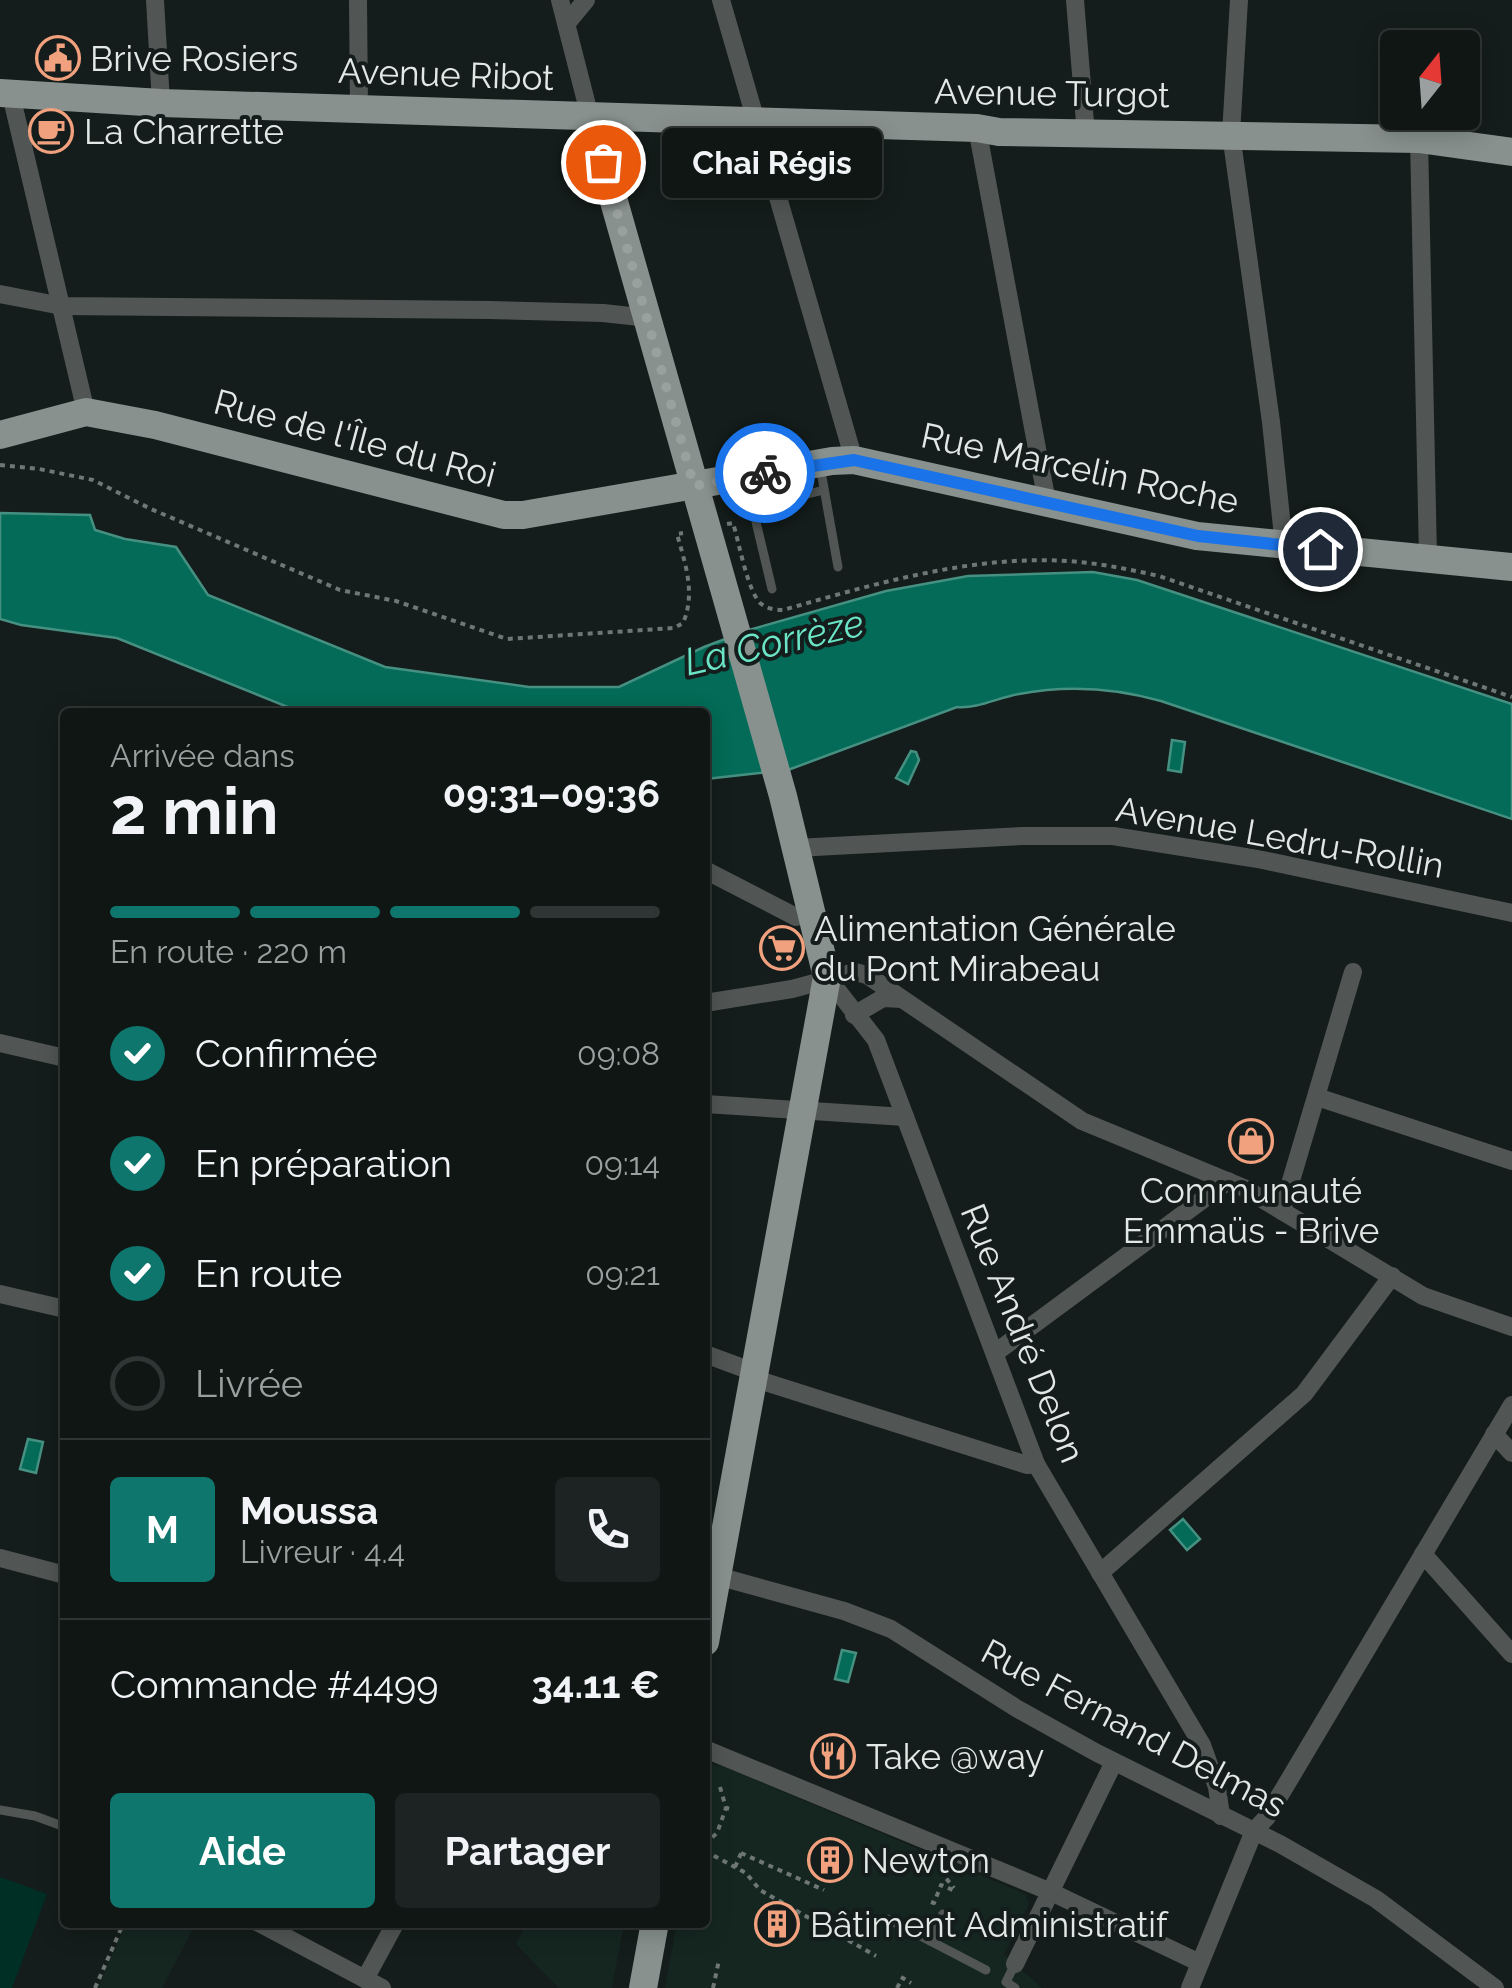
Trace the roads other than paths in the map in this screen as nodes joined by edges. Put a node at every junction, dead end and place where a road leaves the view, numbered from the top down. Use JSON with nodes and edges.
{"nodes":[{"id":1,"x":155,"y":0,"type":"edge"},
{"id":2,"x":358,"y":0,"type":"edge"},
{"id":3,"x":560,"y":0,"type":"edge"},
{"id":4,"x":586,"y":0,"type":"edge"},
{"id":5,"x":722,"y":0,"type":"edge"},
{"id":6,"x":1075,"y":0,"type":"edge"},
{"id":7,"x":1239,"y":0,"type":"edge"},
{"id":8,"x":567,"y":23,"type":"junction"},
{"id":9,"x":5,"y":94,"type":"edge"},
{"id":10,"x":160,"y":103,"type":"junction"},
{"id":11,"x":360,"y":108,"type":"junction"},
{"id":12,"x":590,"y":117,"type":"junction"},
{"id":13,"x":758,"y":123,"type":"junction"},
{"id":14,"x":978,"y":128,"type":"junction"},
{"id":15,"x":1086,"y":134,"type":"junction"},
{"id":16,"x":1231,"y":134,"type":"junction"},
{"id":17,"x":1420,"y":139,"type":"junction"},
{"id":18,"x":1512,"y":152,"type":"edge"},
{"id":19,"x":0,"y":294,"type":"edge"},
{"id":20,"x":62,"y":306,"type":"junction"},
{"id":21,"x":648,"y":318,"type":"junction"},
{"id":22,"x":86,"y":412,"type":"junction"},
{"id":23,"x":0,"y":435,"type":"edge"},
{"id":24,"x":854,"y":460,"type":"junction"},
{"id":25,"x":822,"y":476,"type":"junction"},
{"id":26,"x":694,"y":486,"type":"junction"},
{"id":27,"x":1047,"y":502,"type":"junction"},
{"id":28,"x":1284,"y":546,"type":"junction"},
{"id":29,"x":1428,"y":557,"type":"junction"},
{"id":30,"x":838,"y":567,"type":"dead end"},
{"id":31,"x":1512,"y":567,"type":"edge"},
{"id":32,"x":772,"y":589,"type":"dead end"},
{"id":33,"x":796,"y":848,"type":"junction"},
{"id":34,"x":710,"y":873,"type":"edge"},
{"id":35,"x":813,"y":914,"type":"junction"},
{"id":36,"x":1512,"y":914,"type":"edge"},
{"id":37,"x":1353,"y":972,"type":"dead end"},
{"id":38,"x":827,"y":977,"type":"junction"},
{"id":39,"x":902,"y":999,"type":"junction"},
{"id":40,"x":710,"y":1002,"type":"edge"},
{"id":41,"x":854,"y":1015,"type":"junction"},
{"id":42,"x":0,"y":1043,"type":"edge"},
{"id":43,"x":60,"y":1057,"type":"edge"},
{"id":44,"x":1317,"y":1097,"type":"junction"},
{"id":45,"x":710,"y":1104,"type":"edge"},
{"id":46,"x":802,"y":1110,"type":"junction"},
{"id":47,"x":905,"y":1116,"type":"junction"},
{"id":48,"x":1512,"y":1161,"type":"edge"},
{"id":49,"x":1228,"y":1181,"type":"junction"},
{"id":50,"x":1282,"y":1211,"type":"junction"},
{"id":51,"x":1392,"y":1276,"type":"junction"},
{"id":52,"x":0,"y":1294,"type":"edge"},
{"id":53,"x":60,"y":1309,"type":"edge"},
{"id":54,"x":1512,"y":1327,"type":"edge"},
{"id":55,"x":995,"y":1353,"type":"junction"},
{"id":56,"x":710,"y":1356,"type":"edge"},
{"id":57,"x":754,"y":1375,"type":"junction"},
{"id":58,"x":1512,"y":1405,"type":"edge"},
{"id":59,"x":1494,"y":1434,"type":"junction"},
{"id":60,"x":1512,"y":1453,"type":"edge"},
{"id":61,"x":1036,"y":1464,"type":"junction"},
{"id":62,"x":1423,"y":1554,"type":"junction"},
{"id":63,"x":0,"y":1558,"type":"edge"},
{"id":64,"x":1100,"y":1572,"type":"junction"},
{"id":65,"x":60,"y":1574,"type":"edge"},
{"id":66,"x":711,"y":1575,"type":"edge"},
{"id":67,"x":1512,"y":1654,"type":"edge"},
{"id":68,"x":713,"y":1756,"type":"edge"},
{"id":69,"x":1114,"y":1762,"type":"junction"},
{"id":70,"x":0,"y":1810,"type":"edge"},
{"id":71,"x":1222,"y":1816,"type":"junction"},
{"id":72,"x":60,"y":1825,"type":"edge"},
{"id":73,"x":1254,"y":1831,"type":"junction"},
{"id":74,"x":1051,"y":1892,"type":"junction"},
{"id":75,"x":943,"y":1914,"type":"dead end"},
{"id":76,"x":888,"y":1919,"type":"dead end"},
{"id":77,"x":279,"y":1928,"type":"edge"},
{"id":78,"x":394,"y":1928,"type":"edge"},
{"id":79,"x":653,"y":1928,"type":"edge"},
{"id":80,"x":930,"y":1941,"type":"junction"},
{"id":81,"x":1014,"y":1955,"type":"joint"},
{"id":82,"x":1200,"y":1963,"type":"junction"},
{"id":83,"x":986,"y":1970,"type":"dead end"},
{"id":84,"x":373,"y":1984,"type":"edge"},
{"id":85,"x":643,"y":1988,"type":"edge"},
{"id":86,"x":1016,"y":1988,"type":"edge"},
{"id":87,"x":1190,"y":1988,"type":"edge"},
{"id":88,"x":1495,"y":1988,"type":"edge"}],
"edges":[{"from":1,"to":10,"type":"street"},
{"from":2,"to":11,"type":"street"},
{"from":3,"to":8,"type":"street"},
{"from":4,"to":8,"type":"street"},
{"from":5,"to":13,"type":"street"},
{"from":6,"to":15,"type":"street"},
{"from":7,"to":16,"type":"street"},
{"from":8,"to":12,"type":"street"},
{"from":9,"to":10,"type":"main road","name":"Avenue Ribot"},
{"from":9,"to":20,"type":"street"},
{"from":10,"to":11,"type":"main road","name":"Avenue Ribot"},
{"from":11,"to":12,"type":"main road","name":"Avenue Ribot"},
{"from":12,"to":13,"type":"main road","name":"Avenue Turgot"},
{"from":12,"to":21,"type":"main road"},
{"from":13,"to":14,"type":"main road","name":"Avenue Turgot"},
{"from":13,"to":24,"type":"street"},
{"from":14,"to":15,"type":"main road","name":"Avenue Turgot"},
{"from":14,"to":27,"type":"street"},
{"from":15,"to":16,"type":"main road","name":"Avenue Turgot"},
{"from":16,"to":17,"type":"main road","name":"Avenue Turgot"},
{"from":16,"to":28,"type":"street"},
{"from":17,"to":18,"type":"main road","name":"Avenue Turgot"},
{"from":17,"to":29,"type":"street"},
{"from":19,"to":20,"type":"street"},
{"from":20,"to":21,"type":"street"},
{"from":20,"to":22,"type":"street"},
{"from":21,"to":26,"type":"main road"},
{"from":22,"to":23,"type":"main road","name":"Rue de l'Île du Roi"},
{"from":22,"to":26,"type":"main road","name":"Rue de l'Île du Roi"},
{"from":24,"to":25,"type":"main road","name":"Rue Marcelin Roche"},
{"from":24,"to":27,"type":"main road","name":"Rue Marcelin Roche"},
{"from":25,"to":26,"type":"main road","name":"Rue Marcelin Roche"},
{"from":25,"to":30,"type":"lane"},
{"from":25,"to":32,"type":"lane"},
{"from":26,"to":33,"type":"main road"},
{"from":27,"to":28,"type":"main road","name":"Rue Marcelin Roche"},
{"from":28,"to":29,"type":"main road","name":"Rue Marcelin Roche"},
{"from":29,"to":31,"type":"main road","name":"Rue Marcelin Roche"},
{"from":33,"to":35,"type":"main road"},
{"from":33,"to":36,"type":"street","name":"Avenue Ledru-Rollin"},
{"from":34,"to":35,"type":"street"},
{"from":35,"to":38,"type":"main road"},
{"from":37,"to":44,"type":"street"},
{"from":38,"to":39,"type":"street"},
{"from":38,"to":40,"type":"street"},
{"from":38,"to":41,"type":"street","name":"Rue André Delon"},
{"from":38,"to":46,"type":"main road"},
{"from":39,"to":41,"type":"street"},
{"from":39,"to":49,"type":"street"},
{"from":41,"to":47,"type":"street","name":"Rue André Delon"},
{"from":42,"to":43,"type":"street"},
{"from":44,"to":48,"type":"street"},
{"from":44,"to":50,"type":"street"},
{"from":45,"to":46,"type":"street"},
{"from":46,"to":47,"type":"street"},
{"from":46,"to":57,"type":"main road"},
{"from":47,"to":55,"type":"street","name":"Rue André Delon"},
{"from":49,"to":50,"type":"street"},
{"from":49,"to":55,"type":"street"},
{"from":50,"to":51,"type":"street"},
{"from":51,"to":54,"type":"street"},
{"from":51,"to":64,"type":"street"},
{"from":52,"to":53,"type":"street"},
{"from":55,"to":61,"type":"street","name":"Rue André Delon"},
{"from":56,"to":57,"type":"street"},
{"from":57,"to":61,"type":"street"},
{"from":57,"to":66,"type":"main road"},
{"from":58,"to":59,"type":"street"},
{"from":59,"to":60,"type":"street"},
{"from":59,"to":62,"type":"street"},
{"from":61,"to":64,"type":"street","name":"Rue André Delon"},
{"from":62,"to":67,"type":"street"},
{"from":62,"to":73,"type":"street"},
{"from":63,"to":65,"type":"street"},
{"from":64,"to":71,"type":"street","name":"Rue André Delon"},
{"from":66,"to":69,"type":"street","name":"Rue Fernand Delmas"},
{"from":68,"to":74,"type":"street"},
{"from":69,"to":71,"type":"street","name":"Rue Fernand Delmas"},
{"from":69,"to":74,"type":"street"},
{"from":70,"to":72,"type":"lane"},
{"from":71,"to":73,"type":"street","name":"Rue Fernand Delmas"},
{"from":73,"to":82,"type":"street"},
{"from":73,"to":88,"type":"street","name":"Rue Fernand Delmas"},
{"from":74,"to":81,"type":"street"},
{"from":74,"to":82,"type":"street"},
{"from":75,"to":80,"type":"lane"},
{"from":76,"to":80,"type":"lane"},
{"from":77,"to":84,"type":"street"},
{"from":78,"to":84,"type":"street"},
{"from":79,"to":85,"type":"main road"},
{"from":80,"to":83,"type":"lane"},
{"from":81,"to":86,"type":"lane"},
{"from":82,"to":87,"type":"street"}]}
